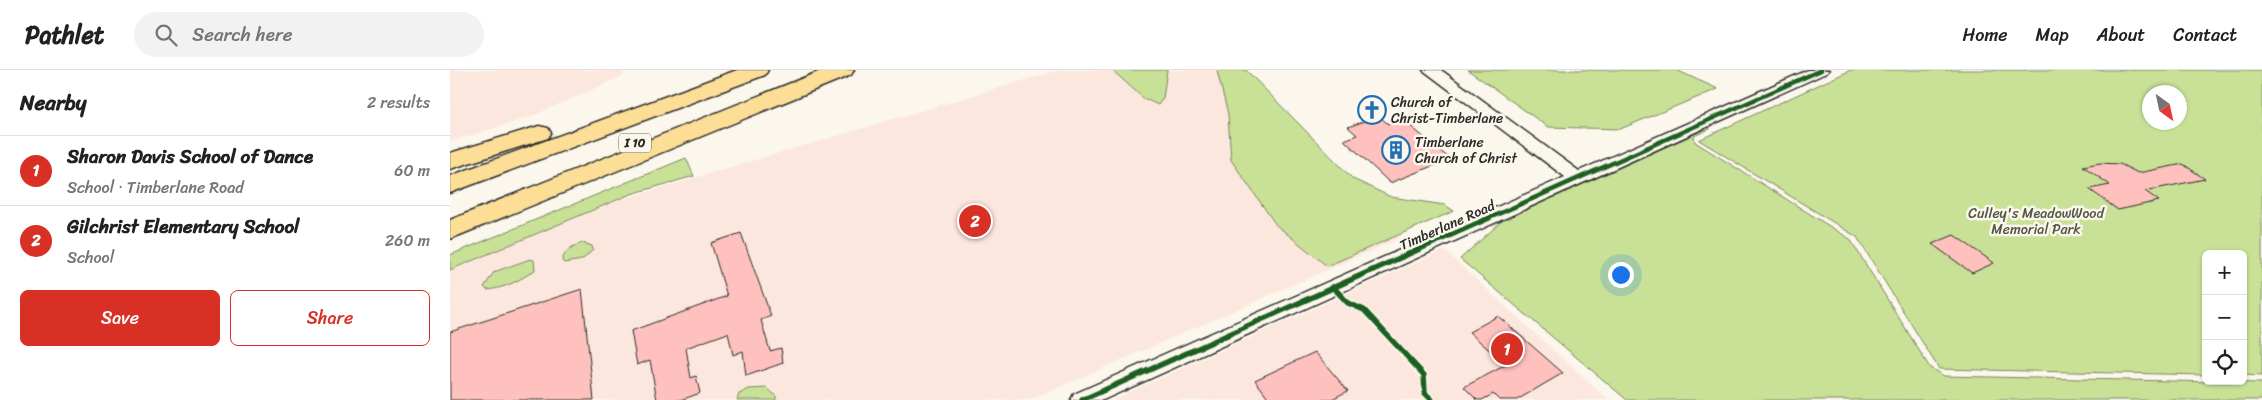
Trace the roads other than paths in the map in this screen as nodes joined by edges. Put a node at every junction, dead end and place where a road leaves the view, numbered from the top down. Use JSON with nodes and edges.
{"nodes":[{"id":1,"x":722,"y":70,"type":"edge"},
{"id":2,"x":757,"y":70,"type":"edge"},
{"id":3,"x":819,"y":70,"type":"edge"},
{"id":4,"x":843,"y":70,"type":"edge"},
{"id":5,"x":1431,"y":70,"type":"edge"},
{"id":6,"x":1821,"y":70,"type":"edge"},
{"id":7,"x":450,"y":161,"type":"edge"},
{"id":8,"x":1578,"y":179,"type":"junction"},
{"id":9,"x":450,"y":185,"type":"edge"},
{"id":10,"x":450,"y":213,"type":"edge"},
{"id":11,"x":450,"y":230,"type":"edge"},
{"id":12,"x":1082,"y":400,"type":"edge"}],
"edges":[{"from":1,"to":7,"type":"highway"},
{"from":2,"to":9,"type":"highway","number":"I 10"},
{"from":3,"to":10,"type":"highway","number":"I 10"},
{"from":4,"to":11,"type":"highway"},
{"from":5,"to":8,"type":"street"},
{"from":6,"to":8,"type":"street","name":"Timberlane Road"},
{"from":8,"to":12,"type":"street","name":"Timberlane Road"}]}
